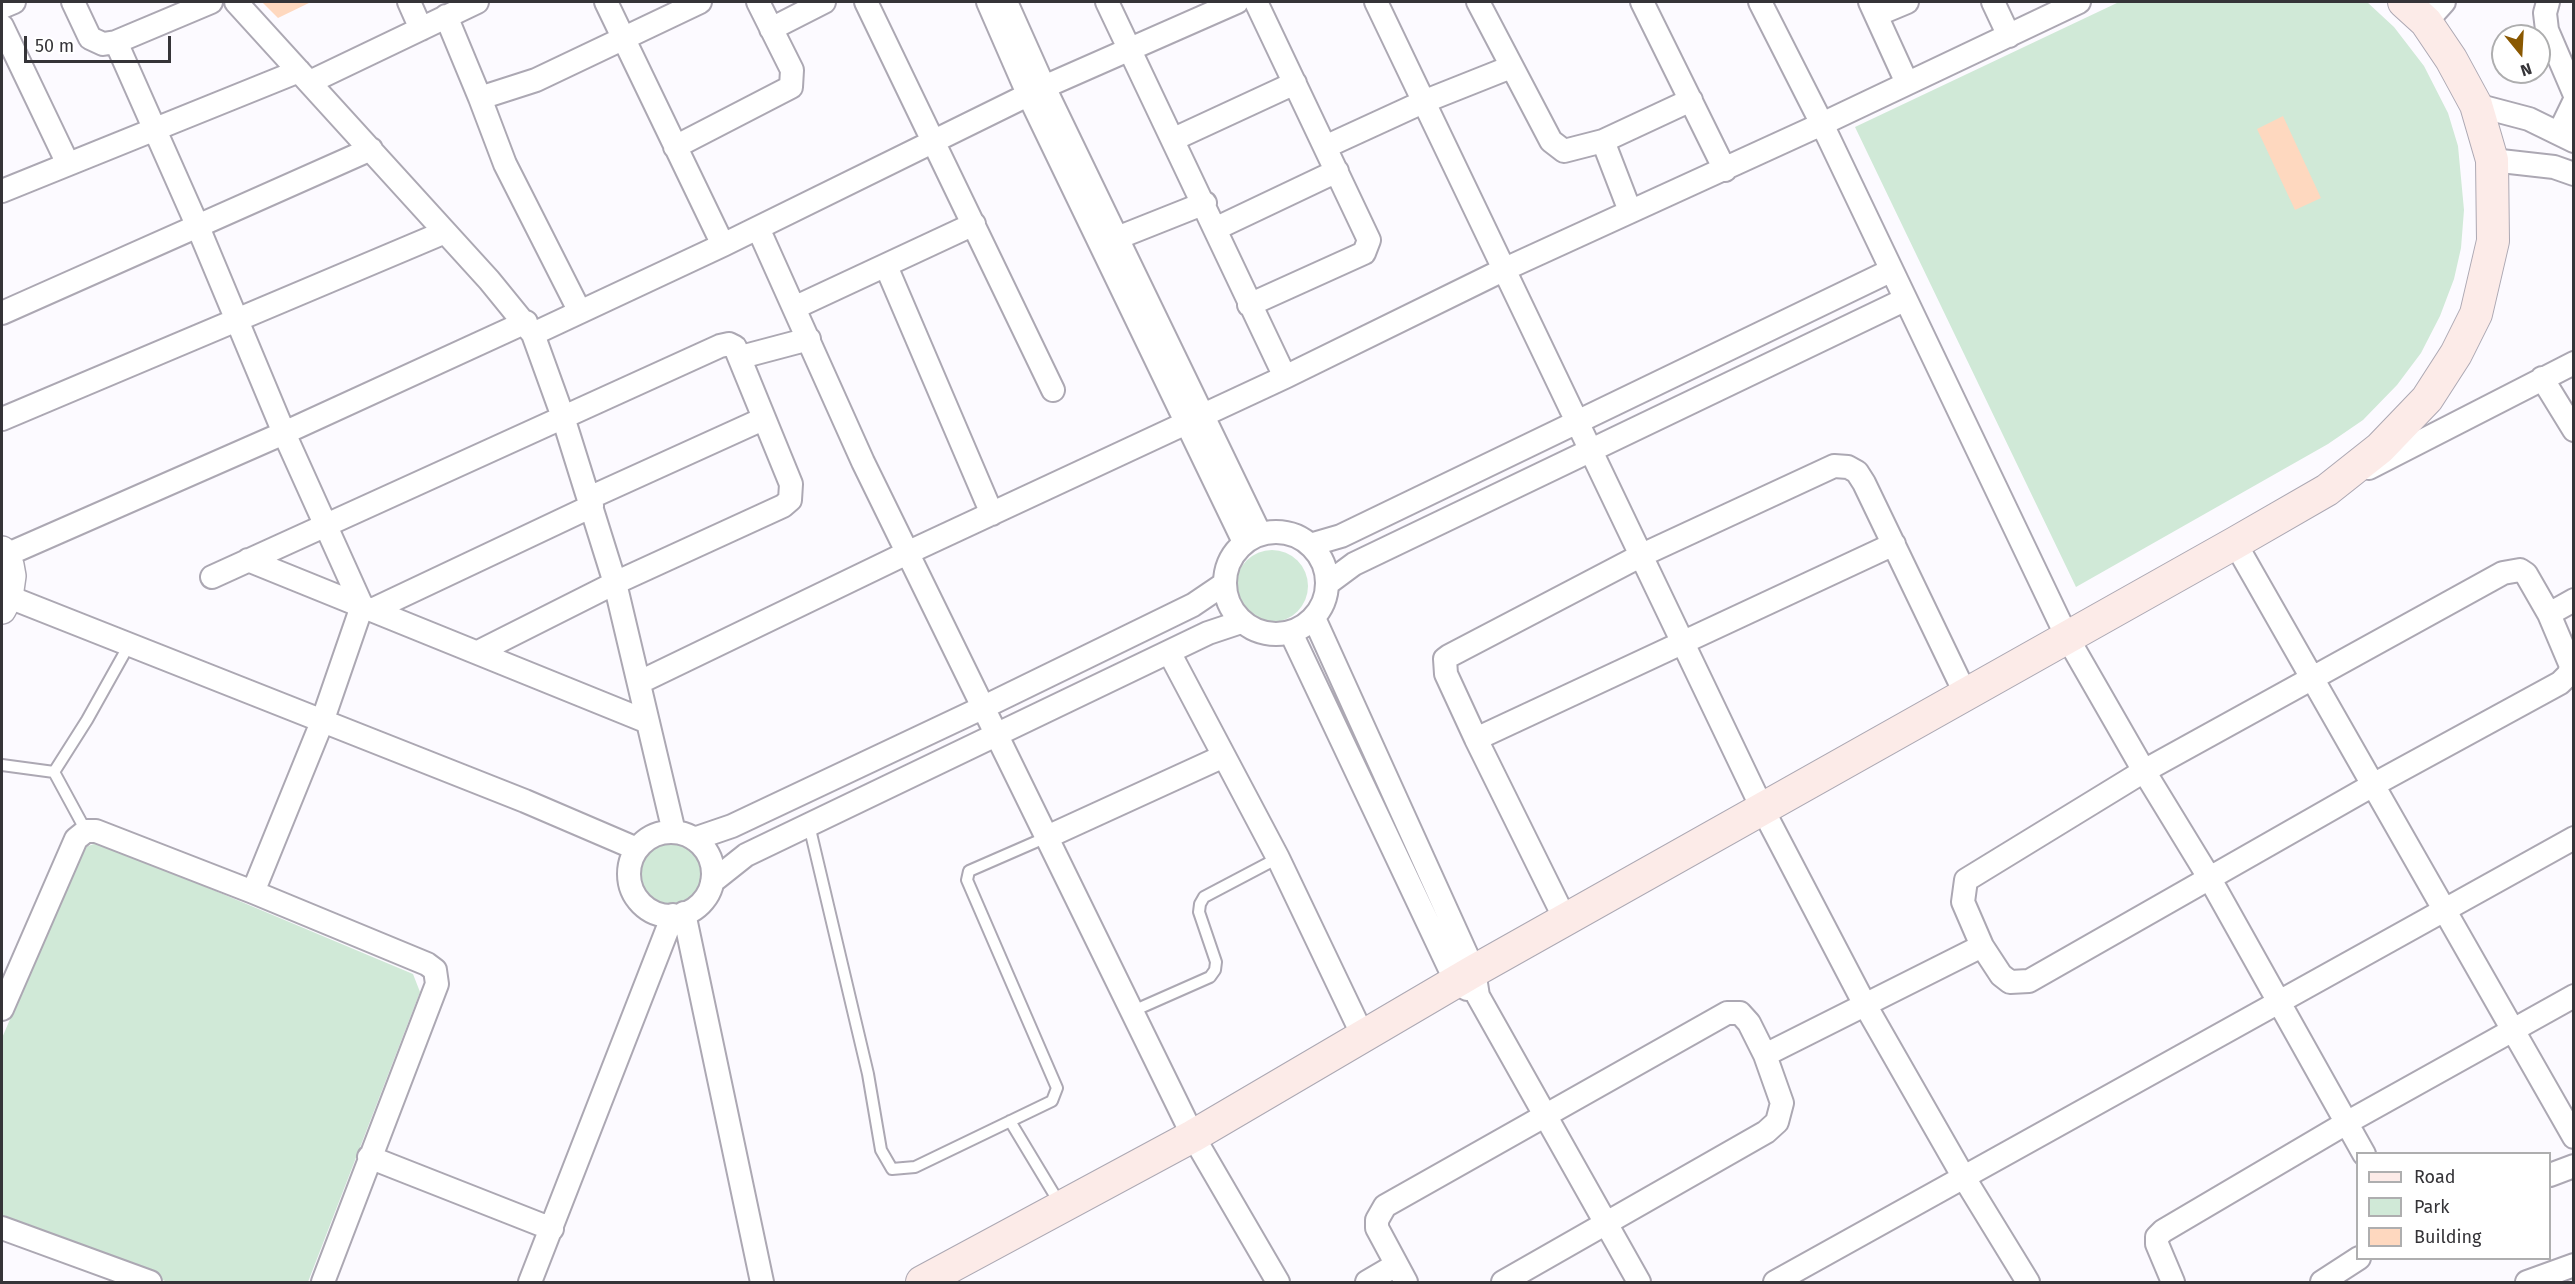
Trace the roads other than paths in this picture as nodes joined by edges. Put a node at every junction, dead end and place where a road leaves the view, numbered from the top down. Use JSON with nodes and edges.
{"nodes":[{"id":1,"x":14,"y":2,"type":"edge"},
{"id":2,"x":72,"y":2,"type":"edge"},
{"id":3,"x":211,"y":2,"type":"edge"},
{"id":4,"x":236,"y":2,"type":"edge"},
{"id":5,"x":409,"y":2,"type":"edge"},
{"id":6,"x":477,"y":2,"type":"edge"},
{"id":7,"x":606,"y":2,"type":"edge"},
{"id":8,"x":700,"y":2,"type":"edge"},
{"id":9,"x":758,"y":2,"type":"edge"},
{"id":10,"x":824,"y":2,"type":"edge"},
{"id":11,"x":866,"y":2,"type":"edge"},
{"id":12,"x":988,"y":2,"type":"edge"},
{"id":13,"x":1006,"y":2,"type":"edge"},
{"id":14,"x":1107,"y":2,"type":"edge"},
{"id":15,"x":1237,"y":2,"type":"edge"},
{"id":16,"x":1256,"y":2,"type":"edge"},
{"id":17,"x":1376,"y":2,"type":"edge"},
{"id":18,"x":1478,"y":2,"type":"edge"},
{"id":19,"x":1642,"y":2,"type":"edge"},
{"id":20,"x":1760,"y":2,"type":"edge"},
{"id":21,"x":1907,"y":2,"type":"edge"},
{"id":22,"x":1993,"y":2,"type":"edge"},
{"id":23,"x":2079,"y":2,"type":"edge"},
{"id":24,"x":2548,"y":2,"type":"edge"},
{"id":25,"x":2,"y":7,"type":"edge"},
{"id":26,"x":1873,"y":8,"type":"edge"},
{"id":27,"x":2424,"y":8,"type":"edge"},
{"id":28,"x":446,"y":16,"type":"junction"},
{"id":29,"x":2,"y":26,"type":"edge"},
{"id":30,"x":421,"y":29,"type":"junction"},
{"id":31,"x":771,"y":29,"type":"junction"},
{"id":32,"x":2009,"y":36,"type":"junction"},
{"id":33,"x":623,"y":37,"type":"junction"},
{"id":34,"x":116,"y":42,"type":"junction"},
{"id":35,"x":1129,"y":50,"type":"junction"},
{"id":36,"x":1511,"y":67,"type":"junction"},
{"id":37,"x":304,"y":76,"type":"junction"},
{"id":38,"x":1295,"y":83,"type":"junction"},
{"id":39,"x":1907,"y":83,"type":"junction"},
{"id":40,"x":1036,"y":92,"type":"junction"},
{"id":41,"x":2574,"y":93,"type":"edge"},
{"id":42,"x":480,"y":98,"type":"junction"},
{"id":43,"x":1691,"y":100,"type":"junction"},
{"id":44,"x":1423,"y":102,"type":"junction"},
{"id":45,"x":2574,"y":102,"type":"edge"},
{"id":46,"x":2476,"y":105,"type":"junction"},
{"id":47,"x":1822,"y":124,"type":"junction"},
{"id":48,"x":155,"y":129,"type":"junction"},
{"id":49,"x":2566,"y":137,"type":"edge"},
{"id":50,"x":1174,"y":139,"type":"junction"},
{"id":51,"x":934,"y":140,"type":"junction"},
{"id":52,"x":1603,"y":141,"type":"junction"},
{"id":53,"x":675,"y":147,"type":"junction"},
{"id":54,"x":1325,"y":147,"type":"junction"},
{"id":55,"x":371,"y":149,"type":"junction"},
{"id":56,"x":2492,"y":160,"type":"junction"},
{"id":57,"x":68,"y":164,"type":"junction"},
{"id":58,"x":1725,"y":170,"type":"junction"},
{"id":59,"x":1338,"y":171,"type":"junction"},
{"id":60,"x":2574,"y":174,"type":"edge"},
{"id":61,"x":2,"y":191,"type":"edge"},
{"id":62,"x":1205,"y":203,"type":"junction"},
{"id":63,"x":1630,"y":211,"type":"junction"},
{"id":64,"x":974,"y":224,"type":"junction"},
{"id":65,"x":198,"y":227,"type":"junction"},
{"id":66,"x":758,"y":228,"type":"junction"},
{"id":67,"x":1216,"y":228,"type":"junction"},
{"id":68,"x":445,"y":232,"type":"junction"},
{"id":69,"x":1117,"y":238,"type":"junction"},
{"id":70,"x":723,"y":245,"type":"junction"},
{"id":71,"x":886,"y":266,"type":"junction"},
{"id":72,"x":1505,"y":269,"type":"junction"},
{"id":73,"x":1890,"y":271,"type":"junction"},
{"id":74,"x":1904,"y":300,"type":"junction"},
{"id":75,"x":1249,"y":305,"type":"junction"},
{"id":76,"x":796,"y":307,"type":"junction"},
{"id":77,"x":580,"y":312,"type":"junction"},
{"id":78,"x":2,"y":313,"type":"edge"},
{"id":79,"x":236,"y":320,"type":"junction"},
{"id":80,"x":529,"y":328,"type":"junction"},
{"id":81,"x":809,"y":339,"type":"junction"},
{"id":82,"x":741,"y":357,"type":"junction"},
{"id":83,"x":2574,"y":363,"type":"edge"},
{"id":84,"x":1285,"y":377,"type":"junction"},
{"id":85,"x":2542,"y":378,"type":"junction"},
{"id":86,"x":1053,"y":390,"type":"dead end"},
{"id":87,"x":564,"y":417,"type":"junction"},
{"id":88,"x":1194,"y":418,"type":"junction"},
{"id":89,"x":2,"y":419,"type":"edge"},
{"id":90,"x":764,"y":419,"type":"junction"},
{"id":91,"x":1578,"y":421,"type":"junction"},
{"id":92,"x":2574,"y":430,"type":"edge"},
{"id":93,"x":284,"y":433,"type":"junction"},
{"id":94,"x":1591,"y":450,"type":"junction"},
{"id":95,"x":2327,"y":490,"type":"junction"},
{"id":96,"x":591,"y":502,"type":"junction"},
{"id":97,"x":992,"y":514,"type":"junction"},
{"id":98,"x":327,"y":525,"type":"junction"},
{"id":99,"x":1252,"y":538,"type":"junction"},
{"id":100,"x":2235,"y":543,"type":"junction"},
{"id":101,"x":1893,"y":544,"type":"junction"},
{"id":102,"x":1310,"y":545,"type":"junction"},
{"id":103,"x":4,"y":553,"type":"edge"},
{"id":104,"x":907,"y":553,"type":"junction"},
{"id":105,"x":1642,"y":555,"type":"junction"},
{"id":106,"x":248,"y":561,"type":"junction"},
{"id":107,"x":212,"y":577,"type":"dead end"},
{"id":108,"x":615,"y":584,"type":"junction"},
{"id":109,"x":1224,"y":584,"type":"junction"},
{"id":110,"x":1328,"y":584,"type":"junction"},
{"id":111,"x":2574,"y":600,"type":"edge"},
{"id":112,"x":5,"y":603,"type":"edge"},
{"id":113,"x":367,"y":608,"type":"junction"},
{"id":114,"x":2548,"y":614,"type":"junction"},
{"id":115,"x":1314,"y":618,"type":"junction"},
{"id":116,"x":1241,"y":622,"type":"junction"},
{"id":117,"x":1291,"y":633,"type":"junction"},
{"id":118,"x":2067,"y":637,"type":"junction"},
{"id":119,"x":1680,"y":642,"type":"junction"},
{"id":120,"x":129,"y":645,"type":"junction"},
{"id":121,"x":478,"y":652,"type":"junction"},
{"id":122,"x":1169,"y":652,"type":"junction"},
{"id":123,"x":2312,"y":678,"type":"junction"},
{"id":124,"x":640,"y":682,"type":"junction"},
{"id":125,"x":1966,"y":695,"type":"junction"},
{"id":126,"x":984,"y":707,"type":"junction"},
{"id":127,"x":322,"y":722,"type":"junction"},
{"id":128,"x":648,"y":722,"type":"junction"},
{"id":129,"x":998,"y":734,"type":"junction"},
{"id":130,"x":1476,"y":739,"type":"junction"},
{"id":131,"x":1224,"y":756,"type":"junction"},
{"id":132,"x":2,"y":765,"type":"edge"},
{"id":133,"x":2144,"y":771,"type":"junction"},
{"id":134,"x":54,"y":772,"type":"junction"},
{"id":135,"x":2373,"y":785,"type":"junction"},
{"id":136,"x":1762,"y":808,"type":"junction"},
{"id":137,"x":809,"y":825,"type":"junction"},
{"id":138,"x":86,"y":831,"type":"junction"},
{"id":139,"x":684,"y":835,"type":"junction"},
{"id":140,"x":1047,"y":837,"type":"junction"},
{"id":141,"x":2574,"y":838,"type":"edge"},
{"id":142,"x":637,"y":849,"type":"junction"},
{"id":143,"x":1278,"y":858,"type":"junction"},
{"id":144,"x":2210,"y":879,"type":"junction"},
{"id":145,"x":712,"y":882,"type":"junction"},
{"id":146,"x":254,"y":892,"type":"junction"},
{"id":147,"x":2444,"y":910,"type":"junction"},
{"id":148,"x":678,"y":914,"type":"junction"},
{"id":149,"x":1565,"y":919,"type":"junction"},
{"id":150,"x":1982,"y":946,"type":"junction"},
{"id":151,"x":1469,"y":983,"type":"junction"},
{"id":152,"x":2574,"y":996,"type":"edge"},
{"id":153,"x":2280,"y":1002,"type":"junction"},
{"id":154,"x":1864,"y":1004,"type":"junction"},
{"id":155,"x":2,"y":1007,"type":"edge"},
{"id":156,"x":1133,"y":1011,"type":"junction"},
{"id":157,"x":2512,"y":1030,"type":"junction"},
{"id":158,"x":1363,"y":1036,"type":"junction"},
{"id":159,"x":1765,"y":1056,"type":"junction"},
{"id":160,"x":1545,"y":1114,"type":"junction"},
{"id":161,"x":1010,"y":1121,"type":"junction"},
{"id":162,"x":2348,"y":1122,"type":"junction"},
{"id":163,"x":1193,"y":1136,"type":"junction"},
{"id":164,"x":2574,"y":1137,"type":"edge"},
{"id":165,"x":2363,"y":1152,"type":"edge"},
{"id":166,"x":369,"y":1157,"type":"junction"},
{"id":167,"x":2574,"y":1166,"type":"edge"},
{"id":168,"x":2551,"y":1175,"type":"edge"},
{"id":169,"x":1963,"y":1176,"type":"junction"},
{"id":170,"x":1062,"y":1207,"type":"junction"},
{"id":171,"x":1606,"y":1221,"type":"junction"},
{"id":172,"x":2,"y":1228,"type":"edge"},
{"id":173,"x":552,"y":1229,"type":"junction"},
{"id":174,"x":2356,"y":1260,"type":"edge"},
{"id":175,"x":2574,"y":1265,"type":"edge"},
{"id":176,"x":1401,"y":1274,"type":"edge"},
{"id":177,"x":107,"y":1275,"type":"edge"},
{"id":178,"x":150,"y":1282,"type":"edge"},
{"id":179,"x":323,"y":1282,"type":"edge"},
{"id":180,"x":530,"y":1282,"type":"edge"},
{"id":181,"x":762,"y":1282,"type":"edge"},
{"id":182,"x":922,"y":1282,"type":"edge"},
{"id":183,"x":1278,"y":1282,"type":"edge"},
{"id":184,"x":1367,"y":1282,"type":"edge"},
{"id":185,"x":1503,"y":1282,"type":"edge"},
{"id":186,"x":1639,"y":1282,"type":"edge"},
{"id":187,"x":1775,"y":1282,"type":"edge"},
{"id":188,"x":2028,"y":1282,"type":"edge"},
{"id":189,"x":2173,"y":1282,"type":"edge"},
{"id":190,"x":2322,"y":1282,"type":"edge"},
{"id":191,"x":2527,"y":1282,"type":"edge"}],
"edges":[{"from":1,"to":25,"type":"street"},
{"from":2,"to":34,"type":"street"},
{"from":3,"to":34,"type":"street"},
{"from":4,"to":37,"type":"street"},
{"from":5,"to":30,"type":"street"},
{"from":6,"to":28,"type":"street"},
{"from":7,"to":33,"type":"street"},
{"from":8,"to":33,"type":"street"},
{"from":9,"to":31,"type":"street"},
{"from":10,"to":31,"type":"street"},
{"from":11,"to":51,"type":"street"},
{"from":12,"to":40,"type":"street"},
{"from":13,"to":40,"type":"street"},
{"from":14,"to":35,"type":"street"},
{"from":15,"to":35,"type":"street"},
{"from":16,"to":38,"type":"street"},
{"from":17,"to":44,"type":"street"},
{"from":18,"to":36,"type":"street"},
{"from":19,"to":43,"type":"street"},
{"from":20,"to":47,"type":"street"},
{"from":21,"to":26,"type":"street"},
{"from":22,"to":32,"type":"street"},
{"from":23,"to":32,"type":"street"},
{"from":24,"to":41,"type":"street"},
{"from":26,"to":39,"type":"street"},
{"from":27,"to":46,"type":"main road"},
{"from":28,"to":30,"type":"street"},
{"from":28,"to":42,"type":"street"},
{"from":29,"to":57,"type":"street"},
{"from":30,"to":37,"type":"street"},
{"from":31,"to":53,"type":"street"},
{"from":32,"to":39,"type":"street"},
{"from":33,"to":42,"type":"street"},
{"from":33,"to":53,"type":"street"},
{"from":34,"to":48,"type":"street"},
{"from":35,"to":40,"type":"street"},
{"from":35,"to":50,"type":"street"},
{"from":36,"to":44,"type":"street"},
{"from":36,"to":52,"type":"street"},
{"from":37,"to":48,"type":"street"},
{"from":37,"to":55,"type":"street"},
{"from":38,"to":50,"type":"street"},
{"from":38,"to":54,"type":"street"},
{"from":39,"to":47,"type":"street"},
{"from":40,"to":51,"type":"street"},
{"from":40,"to":69,"type":"street"},
{"from":40,"to":88,"type":"street"},
{"from":42,"to":77,"type":"street"},
{"from":43,"to":52,"type":"street"},
{"from":43,"to":58,"type":"street"},
{"from":44,"to":54,"type":"street"},
{"from":44,"to":72,"type":"street"},
{"from":45,"to":49,"type":"street"},
{"from":46,"to":49,"type":"street"},
{"from":46,"to":56,"type":"main road"},
{"from":47,"to":58,"type":"street"},
{"from":47,"to":73,"type":"street"},
{"from":48,"to":57,"type":"street"},
{"from":48,"to":65,"type":"street"},
{"from":50,"to":62,"type":"street"},
{"from":51,"to":64,"type":"street"},
{"from":51,"to":66,"type":"street"},
{"from":52,"to":63,"type":"street"},
{"from":53,"to":70,"type":"street"},
{"from":54,"to":59,"type":"street"},
{"from":55,"to":65,"type":"street"},
{"from":55,"to":68,"type":"street"},
{"from":56,"to":60,"type":"street"},
{"from":56,"to":95,"type":"main road"},
{"from":57,"to":61,"type":"street"},
{"from":58,"to":63,"type":"street"},
{"from":59,"to":67,"type":"street"},
{"from":59,"to":75,"type":"street"},
{"from":62,"to":67,"type":"street"},
{"from":62,"to":69,"type":"street"},
{"from":63,"to":72,"type":"street"},
{"from":64,"to":71,"type":"street"},
{"from":64,"to":86,"type":"street"},
{"from":65,"to":78,"type":"street"},
{"from":65,"to":79,"type":"street"},
{"from":66,"to":70,"type":"street"},
{"from":66,"to":76,"type":"street"},
{"from":67,"to":75,"type":"street"},
{"from":68,"to":79,"type":"street"},
{"from":68,"to":80,"type":"street"},
{"from":69,"to":88,"type":"street"},
{"from":70,"to":77,"type":"street"},
{"from":71,"to":76,"type":"street"},
{"from":71,"to":97,"type":"street"},
{"from":72,"to":84,"type":"street"},
{"from":72,"to":91,"type":"street"},
{"from":73,"to":74,"type":"street"},
{"from":73,"to":91,"type":"street"},
{"from":74,"to":94,"type":"street"},
{"from":74,"to":118,"type":"street"},
{"from":75,"to":84,"type":"street"},
{"from":76,"to":81,"type":"street"},
{"from":77,"to":80,"type":"street"},
{"from":79,"to":89,"type":"street"},
{"from":79,"to":93,"type":"street"},
{"from":80,"to":87,"type":"street"},
{"from":80,"to":93,"type":"street"},
{"from":81,"to":82,"type":"street"},
{"from":81,"to":104,"type":"street"},
{"from":82,"to":87,"type":"street"},
{"from":82,"to":90,"type":"street"},
{"from":83,"to":85,"type":"street"},
{"from":84,"to":88,"type":"street"},
{"from":85,"to":92,"type":"street"},
{"from":85,"to":95,"type":"street"},
{"from":87,"to":96,"type":"street"},
{"from":87,"to":98,"type":"street"},
{"from":88,"to":97,"type":"street"},
{"from":88,"to":99,"type":"street"},
{"from":90,"to":96,"type":"street"},
{"from":90,"to":108,"type":"street"},
{"from":91,"to":94,"type":"street"},
{"from":91,"to":102,"type":"street"},
{"from":93,"to":98,"type":"street"},
{"from":93,"to":103,"type":"street"},
{"from":94,"to":105,"type":"street"},
{"from":94,"to":110,"type":"street"},
{"from":95,"to":100,"type":"main road"},
{"from":96,"to":108,"type":"street"},
{"from":96,"to":113,"type":"street"},
{"from":97,"to":104,"type":"street"},
{"from":98,"to":106,"type":"street"},
{"from":98,"to":113,"type":"street"},
{"from":99,"to":102,"type":"street"},
{"from":99,"to":109,"type":"street"},
{"from":100,"to":118,"type":"main road"},
{"from":100,"to":123,"type":"street"},
{"from":101,"to":105,"type":"street"},
{"from":101,"to":119,"type":"street"},
{"from":101,"to":125,"type":"street"},
{"from":102,"to":110,"type":"street"},
{"from":103,"to":112,"type":"street"},
{"from":104,"to":124,"type":"street"},
{"from":104,"to":126,"type":"street"},
{"from":105,"to":119,"type":"street"},
{"from":105,"to":130,"type":"street"},
{"from":106,"to":107,"type":"street"},
{"from":106,"to":113,"type":"street"},
{"from":108,"to":121,"type":"street"},
{"from":108,"to":124,"type":"street"},
{"from":109,"to":116,"type":"street"},
{"from":109,"to":126,"type":"street"},
{"from":110,"to":115,"type":"street"},
{"from":111,"to":114,"type":"street"},
{"from":112,"to":120,"type":"street"},
{"from":113,"to":121,"type":"street"},
{"from":113,"to":127,"type":"street"},
{"from":114,"to":123,"type":"street"},
{"from":114,"to":135,"type":"street"},
{"from":115,"to":117,"type":"street"},
{"from":115,"to":151,"type":"street"},
{"from":116,"to":117,"type":"street"},
{"from":116,"to":122,"type":"street"},
{"from":117,"to":151,"type":"street"},
{"from":118,"to":125,"type":"main road"},
{"from":118,"to":133,"type":"street"},
{"from":119,"to":130,"type":"street"},
{"from":119,"to":136,"type":"street"},
{"from":120,"to":127,"type":"street"},
{"from":120,"to":134,"type":"lane"},
{"from":121,"to":128,"type":"street"},
{"from":122,"to":129,"type":"street"},
{"from":122,"to":131,"type":"street"},
{"from":123,"to":133,"type":"street"},
{"from":123,"to":135,"type":"street"},
{"from":124,"to":128,"type":"street"},
{"from":125,"to":136,"type":"main road"},
{"from":126,"to":129,"type":"street"},
{"from":126,"to":139,"type":"street"},
{"from":127,"to":142,"type":"street"},
{"from":127,"to":146,"type":"street"},
{"from":128,"to":139,"type":"street"},
{"from":129,"to":137,"type":"street"},
{"from":129,"to":140,"type":"street"},
{"from":130,"to":149,"type":"street"},
{"from":131,"to":140,"type":"street"},
{"from":131,"to":143,"type":"street"},
{"from":132,"to":134,"type":"lane"},
{"from":133,"to":144,"type":"street"},
{"from":133,"to":150,"type":"street"},
{"from":134,"to":138,"type":"lane"},
{"from":135,"to":144,"type":"street"},
{"from":135,"to":147,"type":"street"},
{"from":136,"to":149,"type":"main road"},
{"from":136,"to":154,"type":"street"},
{"from":137,"to":145,"type":"street"},
{"from":137,"to":161,"type":"lane"},
{"from":138,"to":146,"type":"street"},
{"from":138,"to":155,"type":"street"},
{"from":139,"to":142,"type":"street"},
{"from":139,"to":145,"type":"street"},
{"from":140,"to":156,"type":"street"},
{"from":140,"to":161,"type":"lane"},
{"from":141,"to":147,"type":"street"},
{"from":142,"to":148,"type":"street"},
{"from":143,"to":156,"type":"lane"},
{"from":143,"to":158,"type":"street"},
{"from":144,"to":150,"type":"street"},
{"from":144,"to":153,"type":"street"},
{"from":145,"to":148,"type":"street"},
{"from":146,"to":166,"type":"street"},
{"from":147,"to":153,"type":"street"},
{"from":147,"to":157,"type":"street"},
{"from":148,"to":173,"type":"street"},
{"from":148,"to":181,"type":"street"},
{"from":149,"to":151,"type":"main road"},
{"from":150,"to":154,"type":"street"},
{"from":151,"to":158,"type":"main road"},
{"from":151,"to":160,"type":"street"},
{"from":152,"to":157,"type":"street"},
{"from":153,"to":162,"type":"street"},
{"from":153,"to":169,"type":"street"},
{"from":154,"to":159,"type":"street"},
{"from":154,"to":169,"type":"street"},
{"from":156,"to":163,"type":"street"},
{"from":157,"to":162,"type":"street"},
{"from":157,"to":164,"type":"street"},
{"from":158,"to":163,"type":"main road"},
{"from":159,"to":160,"type":"street"},
{"from":159,"to":171,"type":"street"},
{"from":160,"to":171,"type":"street"},
{"from":160,"to":176,"type":"street"},
{"from":161,"to":170,"type":"lane"},
{"from":162,"to":165,"type":"street"},
{"from":162,"to":189,"type":"street"},
{"from":163,"to":170,"type":"main road"},
{"from":163,"to":183,"type":"street"},
{"from":166,"to":173,"type":"street"},
{"from":166,"to":179,"type":"street"},
{"from":167,"to":168,"type":"street"},
{"from":169,"to":187,"type":"street"},
{"from":169,"to":188,"type":"street"},
{"from":170,"to":182,"type":"main road"},
{"from":171,"to":185,"type":"street"},
{"from":171,"to":186,"type":"street"},
{"from":172,"to":177,"type":"street"},
{"from":173,"to":180,"type":"street"},
{"from":174,"to":190,"type":"street"},
{"from":175,"to":191,"type":"street"},
{"from":176,"to":184,"type":"street"},
{"from":177,"to":178,"type":"street"}]}
